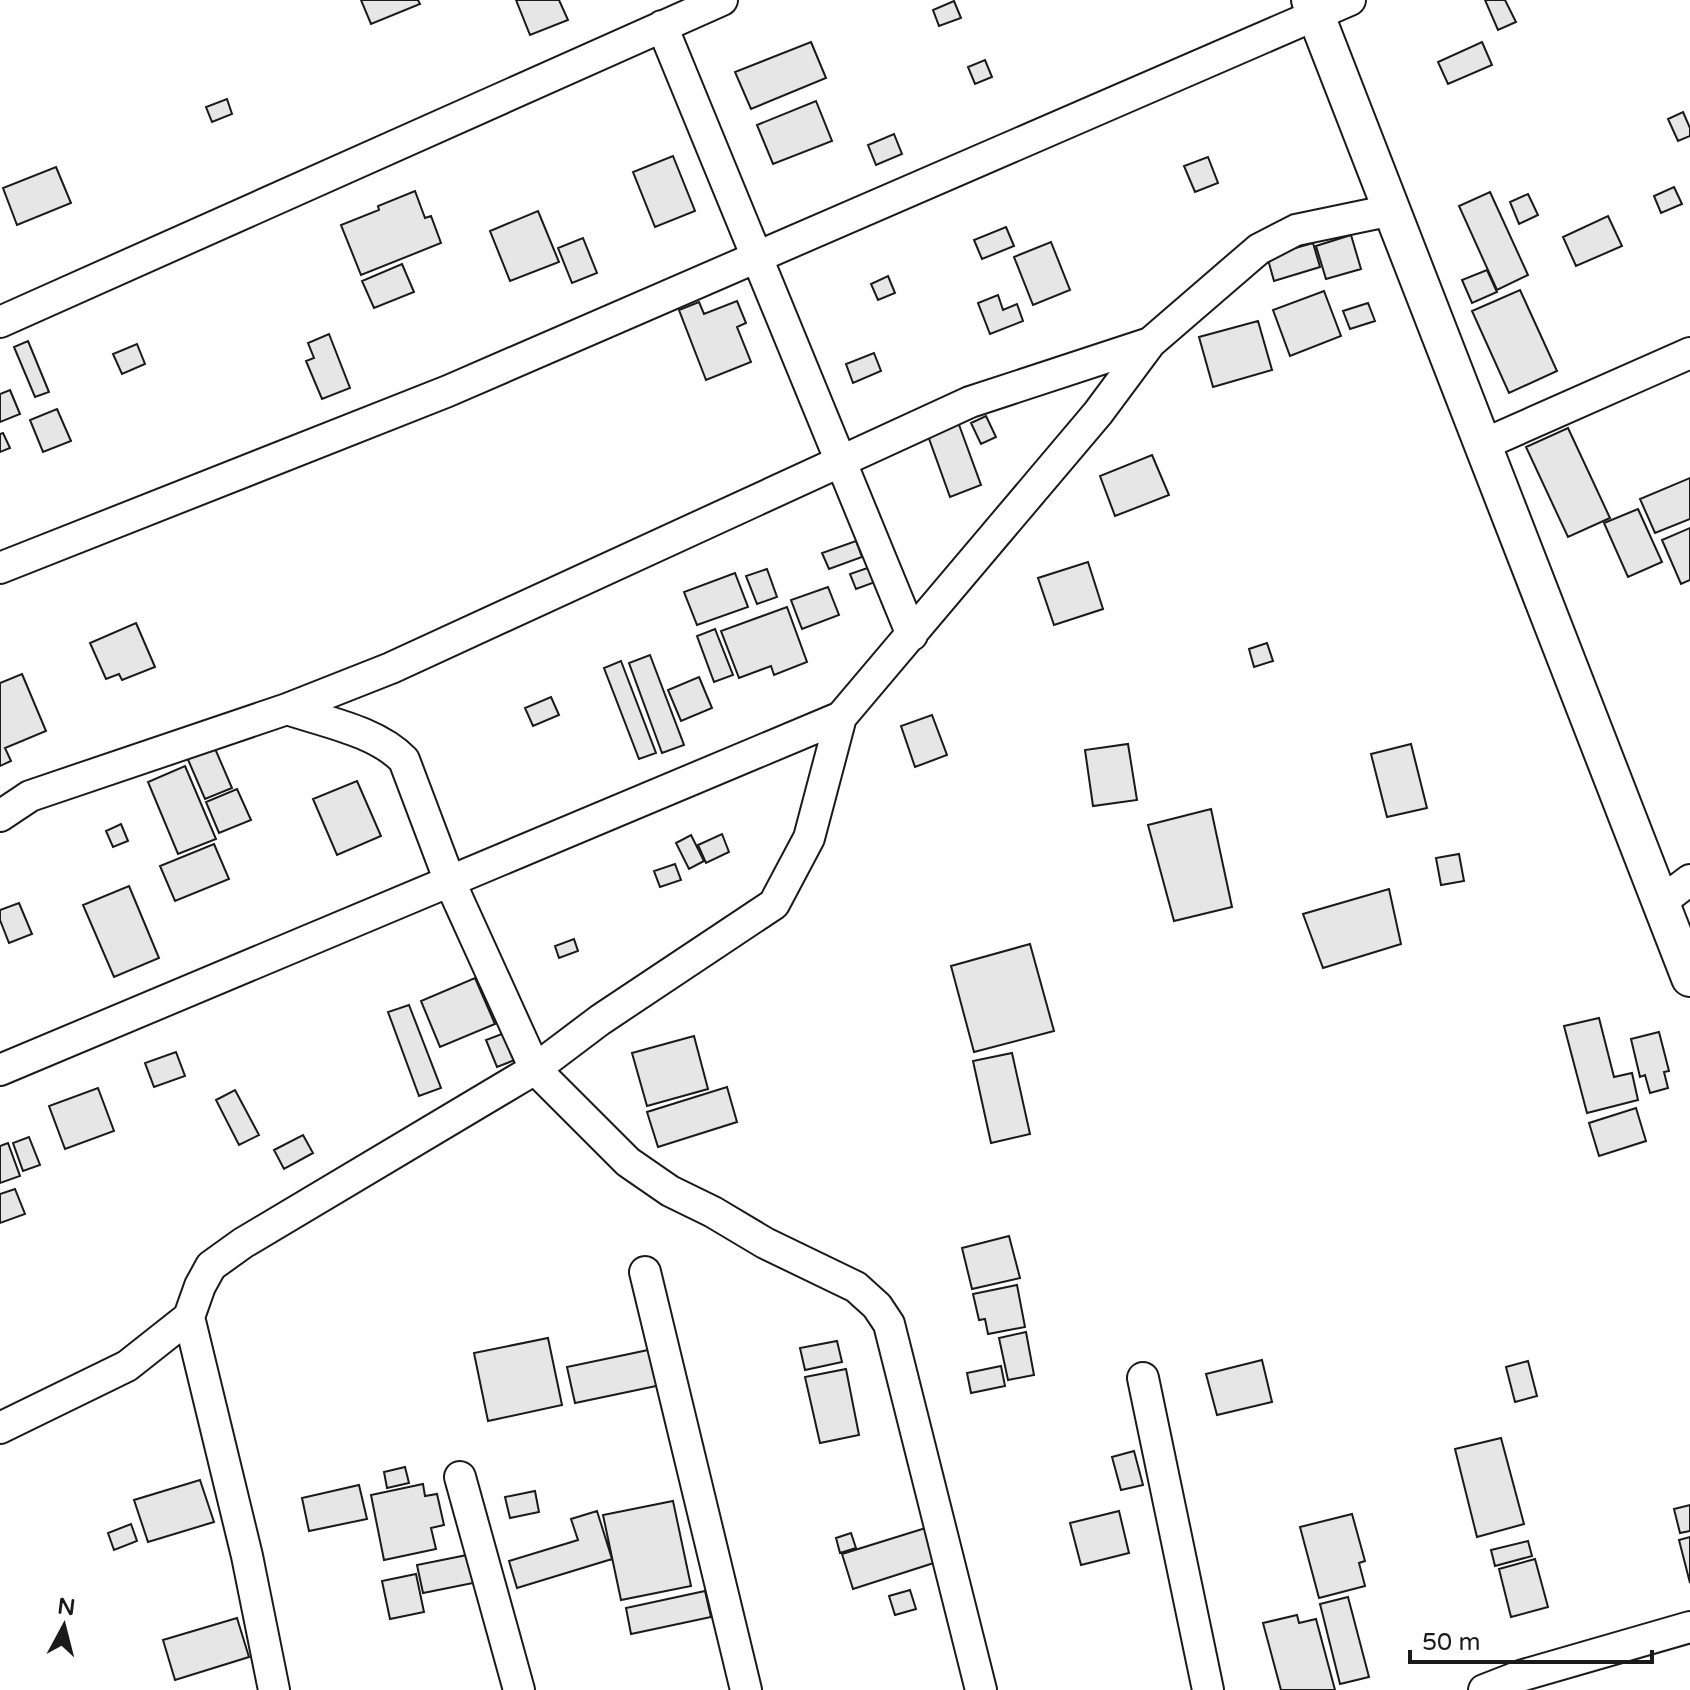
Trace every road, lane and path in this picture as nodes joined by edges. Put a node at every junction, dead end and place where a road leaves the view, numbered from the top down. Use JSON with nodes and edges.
{"nodes":[{"id":1,"x":722,"y":0,"type":"edge"},
{"id":2,"x":1350,"y":0,"type":"edge"},
{"id":3,"x":1313,"y":8,"type":"edge"},
{"id":4,"x":662,"y":26,"type":"junction"},
{"id":5,"x":1392,"y":210,"type":"junction"},
{"id":6,"x":757,"y":257,"type":"junction"},
{"id":7,"x":0,"y":322,"type":"edge"},
{"id":8,"x":1150,"y":343,"type":"junction"},
{"id":9,"x":1690,"y":353,"type":"edge"},
{"id":10,"x":1482,"y":445,"type":"junction"},
{"id":11,"x":841,"y":461,"type":"junction"},
{"id":12,"x":0,"y":568,"type":"edge"},
{"id":13,"x":912,"y":635,"type":"junction"},
{"id":14,"x":287,"y":709,"type":"junction"},
{"id":15,"x":841,"y":717,"type":"junction"},
{"id":16,"x":0,"y":816,"type":"edge"},
{"id":17,"x":1690,"y":880,"type":"edge"},
{"id":18,"x":450,"y":882,"type":"junction"},
{"id":19,"x":1661,"y":902,"type":"junction"},
{"id":20,"x":1690,"y":978,"type":"edge"},
{"id":21,"x":535,"y":1069,"type":"junction"},
{"id":22,"x":0,"y":1070,"type":"edge"},
{"id":23,"x":645,"y":1272,"type":"dead end"},
{"id":24,"x":189,"y":1317,"type":"junction"},
{"id":25,"x":1143,"y":1378,"type":"dead end"},
{"id":26,"x":0,"y":1428,"type":"edge"},
{"id":27,"x":460,"y":1477,"type":"dead end"},
{"id":28,"x":1690,"y":1627,"type":"edge"},
{"id":29,"x":274,"y":1690,"type":"edge"},
{"id":30,"x":519,"y":1690,"type":"edge"},
{"id":31,"x":746,"y":1690,"type":"edge"},
{"id":32,"x":981,"y":1690,"type":"edge"},
{"id":33,"x":1208,"y":1690,"type":"edge"},
{"id":34,"x":1484,"y":1690,"type":"edge"}],
"edges":[{"from":1,"to":4,"type":"street"},
{"from":2,"to":3,"type":"street"},
{"from":3,"to":5,"type":"street"},
{"from":3,"to":6,"type":"street"},
{"from":4,"to":6,"type":"street"},
{"from":4,"to":7,"type":"street"},
{"from":5,"to":8,"type":"street"},
{"from":5,"to":10,"type":"street"},
{"from":6,"to":11,"type":"street"},
{"from":6,"to":12,"type":"street"},
{"from":8,"to":11,"type":"street"},
{"from":8,"to":13,"type":"street"},
{"from":9,"to":10,"type":"street"},
{"from":10,"to":19,"type":"street"},
{"from":11,"to":13,"type":"street"},
{"from":11,"to":14,"type":"street"},
{"from":13,"to":15,"type":"street"},
{"from":14,"to":16,"type":"street"},
{"from":14,"to":18,"type":"street"},
{"from":15,"to":18,"type":"street"},
{"from":15,"to":21,"type":"street"},
{"from":17,"to":19,"type":"street"},
{"from":18,"to":21,"type":"street"},
{"from":18,"to":22,"type":"street"},
{"from":19,"to":20,"type":"street"},
{"from":21,"to":24,"type":"street"},
{"from":21,"to":32,"type":"street"},
{"from":23,"to":31,"type":"street"},
{"from":24,"to":26,"type":"street"},
{"from":24,"to":29,"type":"street"},
{"from":25,"to":33,"type":"street"},
{"from":27,"to":30,"type":"street"},
{"from":28,"to":34,"type":"street"}]}
